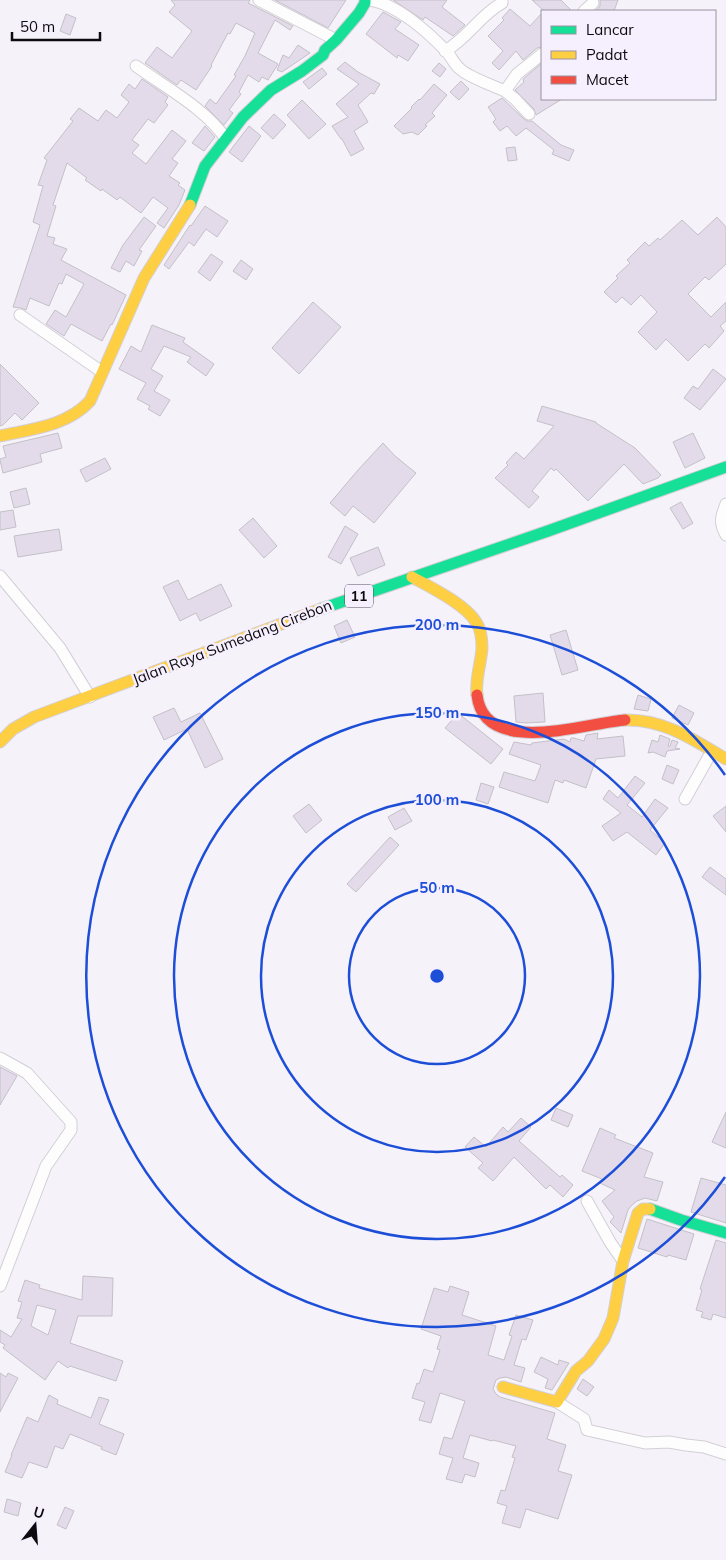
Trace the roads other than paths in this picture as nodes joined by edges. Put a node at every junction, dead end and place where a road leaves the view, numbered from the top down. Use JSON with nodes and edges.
{"nodes":[{"id":1,"x":259,"y":0,"type":"edge"},
{"id":2,"x":365,"y":0,"type":"edge"},
{"id":3,"x":502,"y":0,"type":"edge"},
{"id":4,"x":378,"y":1,"type":"edge"},
{"id":5,"x":593,"y":3,"type":"dead end"},
{"id":6,"x":585,"y":10,"type":"edge"},
{"id":7,"x":336,"y":40,"type":"junction"},
{"id":8,"x":445,"y":51,"type":"junction"},
{"id":9,"x":541,"y":55,"type":"edge"},
{"id":10,"x":136,"y":66,"type":"dead end"},
{"id":11,"x":505,"y":91,"type":"junction"},
{"id":12,"x":529,"y":114,"type":"dead end"},
{"id":13,"x":226,"y":139,"type":"junction"},
{"id":14,"x":20,"y":315,"type":"dead end"},
{"id":15,"x":102,"y":372,"type":"junction"},
{"id":16,"x":0,"y":436,"type":"edge"},
{"id":17,"x":726,"y":467,"type":"edge"},
{"id":18,"x":726,"y":504,"type":"edge"},
{"id":19,"x":726,"y":536,"type":"edge"},
{"id":20,"x":0,"y":576,"type":"edge"},
{"id":21,"x":412,"y":577,"type":"junction"},
{"id":22,"x":90,"y":696,"type":"junction"},
{"id":23,"x":0,"y":742,"type":"edge"},
{"id":24,"x":712,"y":751,"type":"junction"},
{"id":25,"x":726,"y":759,"type":"edge"},
{"id":26,"x":685,"y":799,"type":"dead end"},
{"id":27,"x":0,"y":1058,"type":"edge"},
{"id":28,"x":587,"y":1201,"type":"dead end"},
{"id":29,"x":726,"y":1233,"type":"edge"},
{"id":30,"x":623,"y":1261,"type":"junction"},
{"id":31,"x":0,"y":1286,"type":"edge"},
{"id":32,"x":503,"y":1387,"type":"dead end"},
{"id":33,"x":557,"y":1402,"type":"junction"},
{"id":34,"x":726,"y":1454,"type":"edge"}],
"edges":[{"from":1,"to":7,"type":"street"},
{"from":2,"to":7,"type":"main road"},
{"from":3,"to":8,"type":"street"},
{"from":4,"to":8,"type":"street"},
{"from":5,"to":6,"type":"street"},
{"from":7,"to":13,"type":"main road"},
{"from":8,"to":11,"type":"street"},
{"from":9,"to":11,"type":"street"},
{"from":10,"to":13,"type":"street"},
{"from":11,"to":12,"type":"street"},
{"from":13,"to":15,"type":"main road"},
{"from":14,"to":15,"type":"street"},
{"from":15,"to":16,"type":"main road"},
{"from":17,"to":21,"type":"main road","name":"Jalan Raya Sumedang Cirebon","number":"11"},
{"from":18,"to":19,"type":"street"},
{"from":20,"to":22,"type":"street"},
{"from":21,"to":22,"type":"main road","name":"Jalan Raya Sumedang Cirebon","number":"11"},
{"from":21,"to":24,"type":"main road"},
{"from":22,"to":23,"type":"main road","name":"Jalan Raya Sumedang Cirebon","number":"11"},
{"from":24,"to":25,"type":"main road"},
{"from":24,"to":26,"type":"street"},
{"from":27,"to":31,"type":"street"},
{"from":28,"to":30,"type":"street"},
{"from":29,"to":30,"type":"main road"},
{"from":30,"to":33,"type":"main road"},
{"from":32,"to":33,"type":"main road"},
{"from":33,"to":34,"type":"street"}]}
